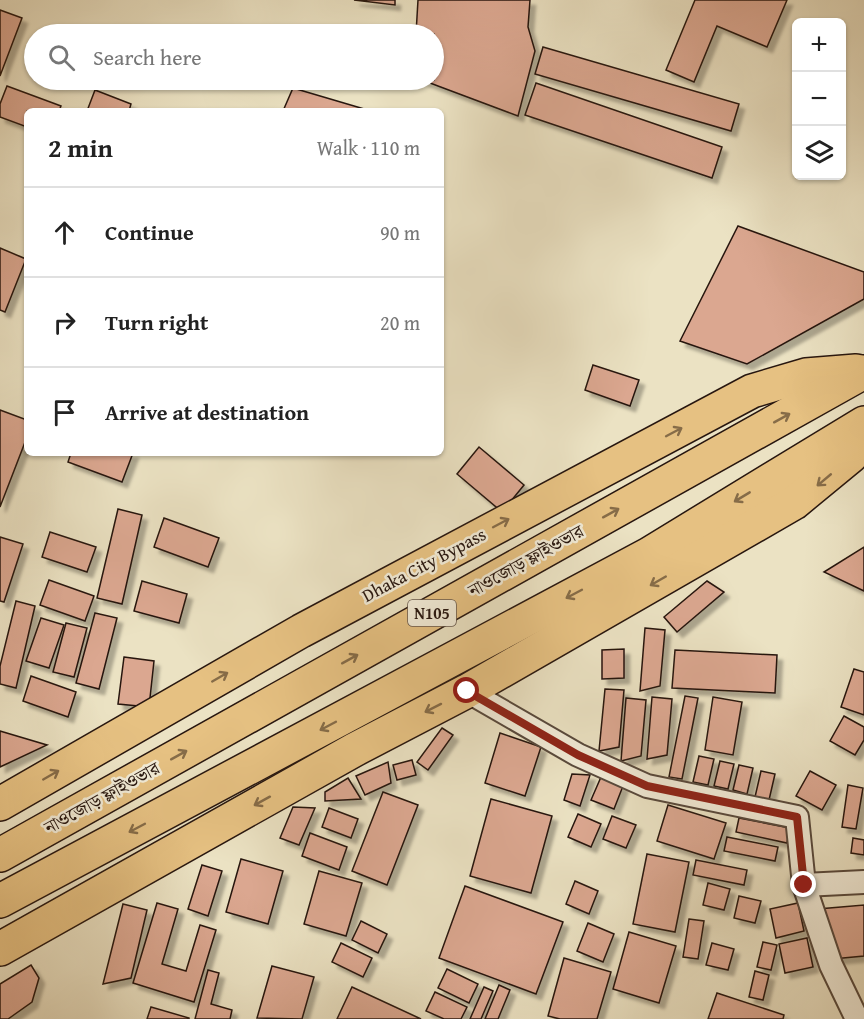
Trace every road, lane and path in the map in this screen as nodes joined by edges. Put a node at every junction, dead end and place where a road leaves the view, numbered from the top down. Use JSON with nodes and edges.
{"nodes":[{"id":1,"x":864,"y":371,"type":"edge"},
{"id":2,"x":864,"y":423,"type":"edge"},
{"id":3,"x":864,"y":438,"type":"edge"},
{"id":4,"x":467,"y":691,"type":"junction"},
{"id":5,"x":0,"y":804,"type":"edge"},
{"id":6,"x":0,"y":855,"type":"edge"},
{"id":7,"x":864,"y":882,"type":"edge"},
{"id":8,"x":804,"y":885,"type":"junction"},
{"id":9,"x":0,"y":901,"type":"edge"},
{"id":10,"x":0,"y":949,"type":"edge"},
{"id":11,"x":856,"y":1019,"type":"edge"}],
"edges":[{"from":5,"to":1,"type":"highway","name":"Dhaka City Bypass","number":"N105","one_way":true},
{"from":6,"to":1,"type":"highway","name":"নাওজোড় ফ্লাইওভার","number":"N105","one_way":true},
{"from":2,"to":9,"type":"highway","one_way":true},
{"from":3,"to":4,"type":"highway","one_way":true},
{"from":4,"to":8,"type":"street"},
{"from":4,"to":10,"type":"highway","one_way":true},
{"from":7,"to":8,"type":"street"},
{"from":8,"to":11,"type":"street"}]}
